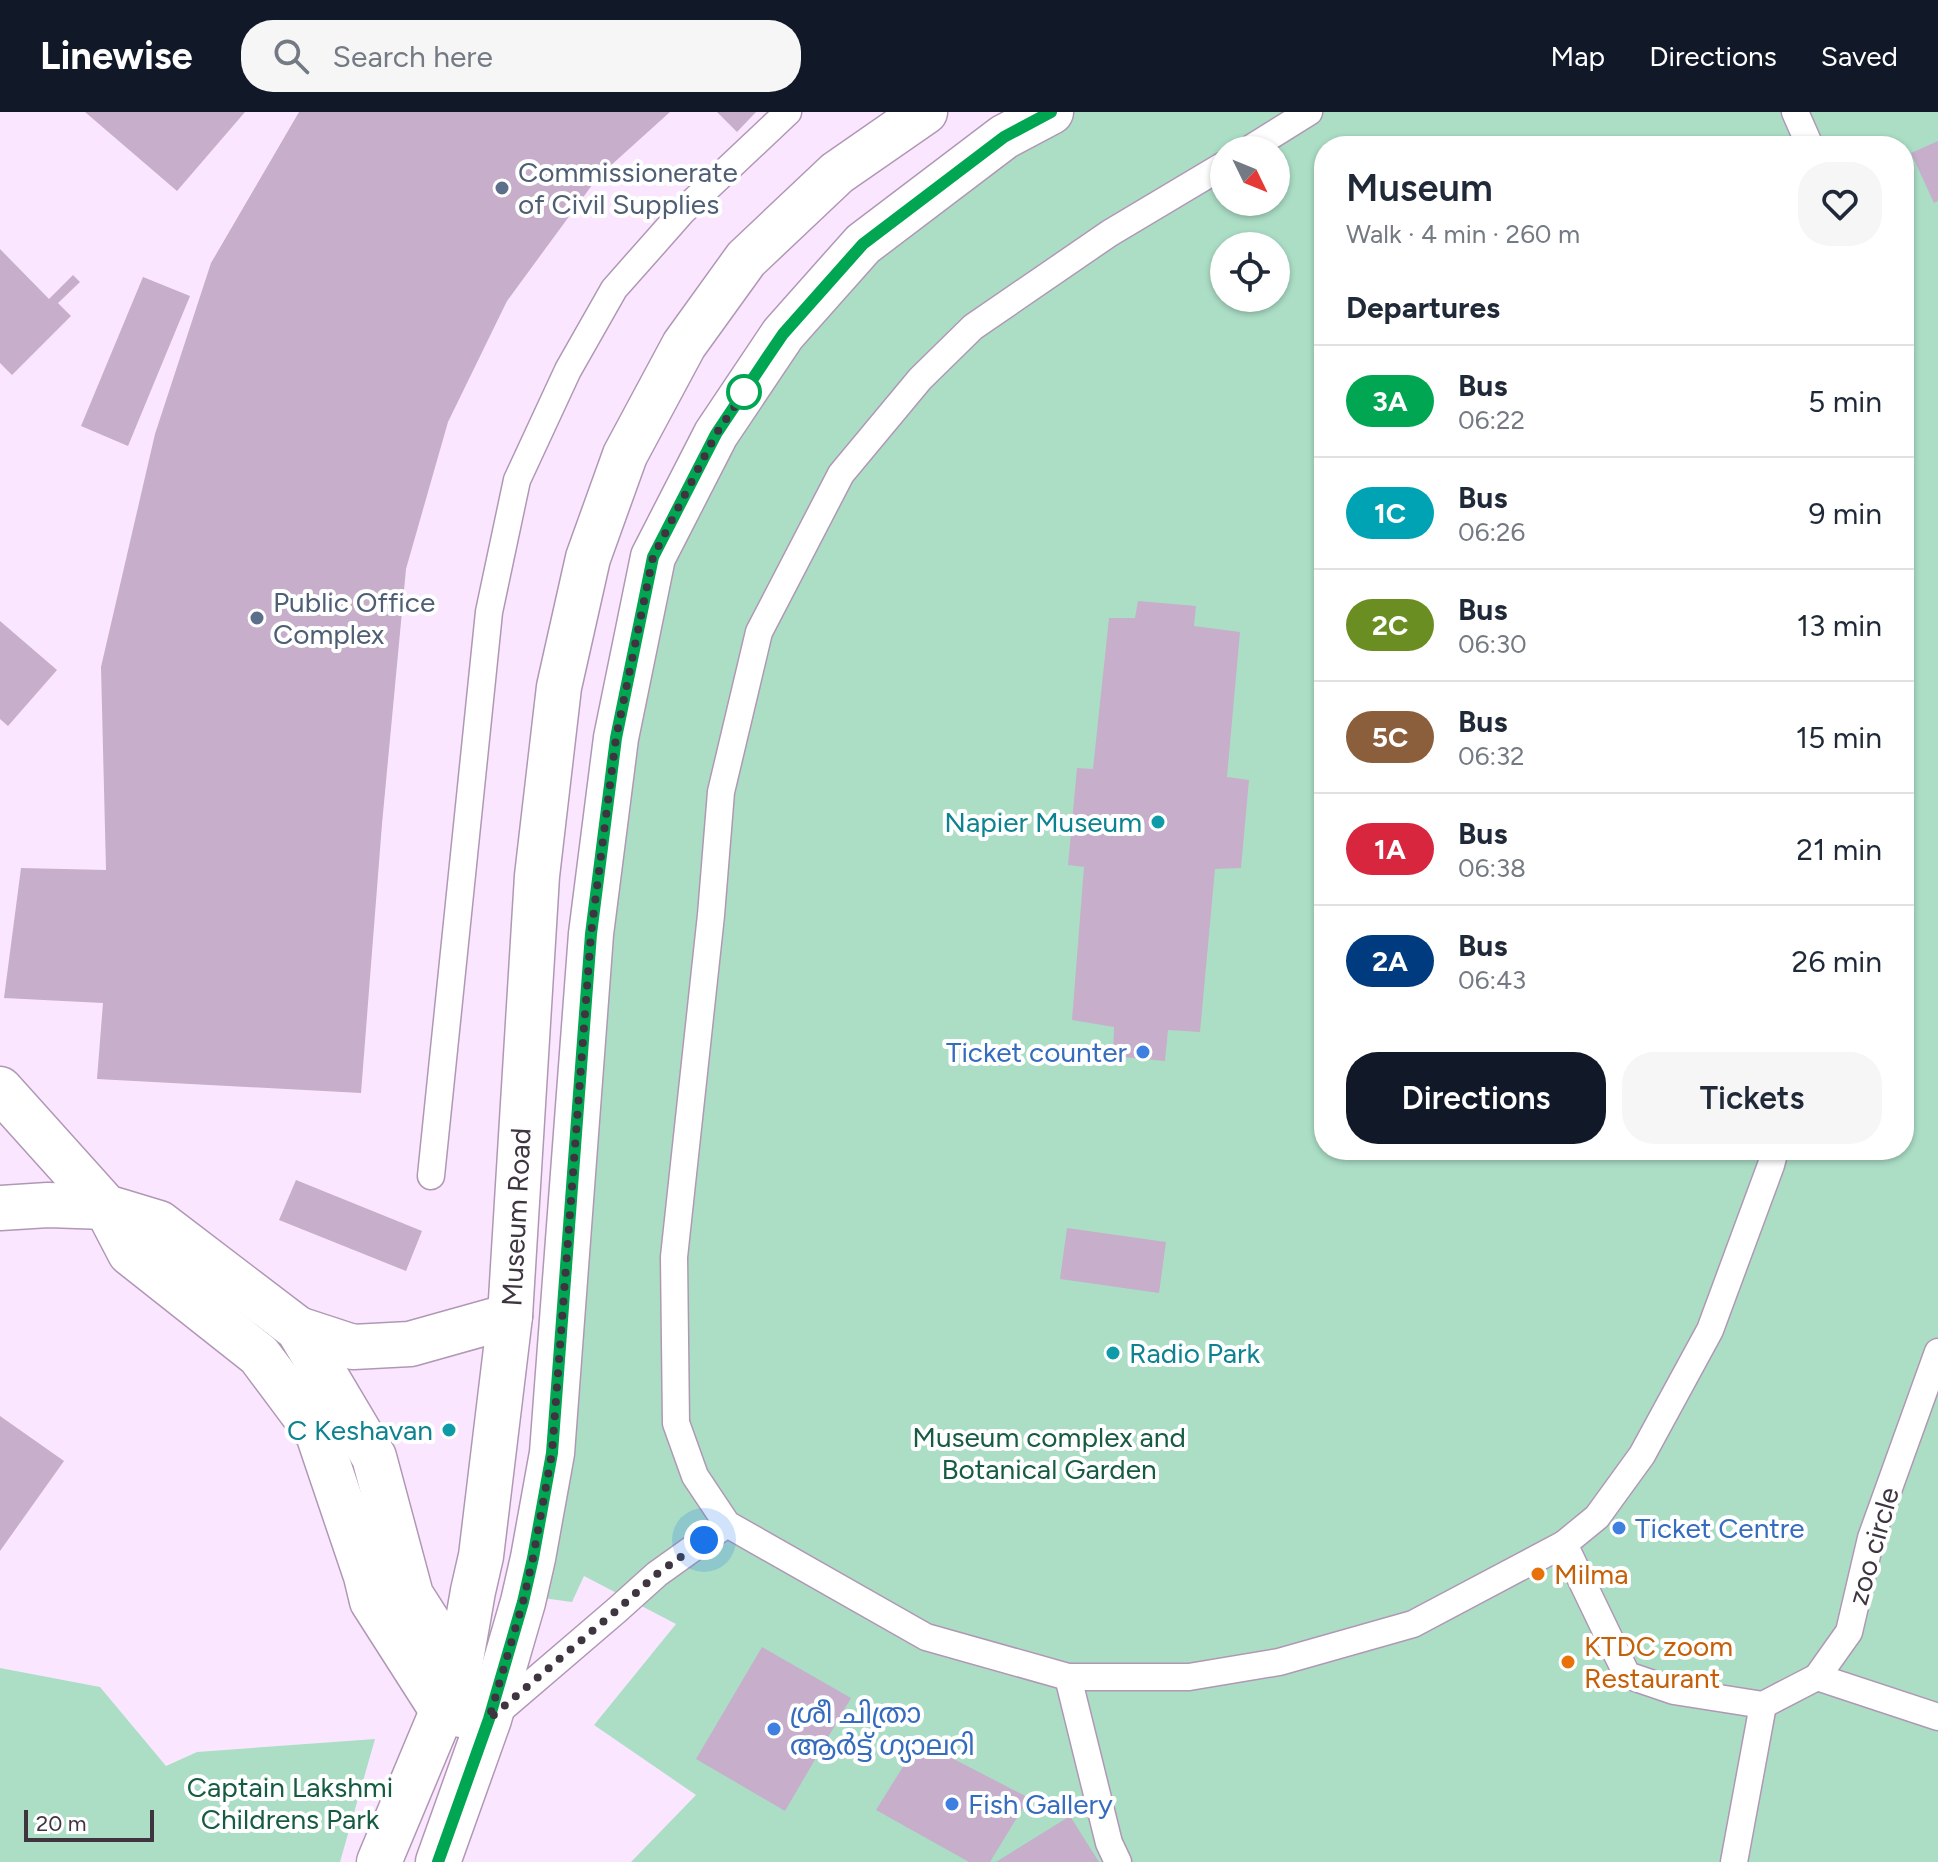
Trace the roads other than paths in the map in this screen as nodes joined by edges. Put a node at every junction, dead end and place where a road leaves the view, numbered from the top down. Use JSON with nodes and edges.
{"nodes":[{"id":1,"x":788,"y":112,"type":"edge"},
{"id":2,"x":925,"y":112,"type":"edge"},
{"id":3,"x":1051,"y":112,"type":"edge"},
{"id":4,"x":1309,"y":112,"type":"edge"},
{"id":5,"x":1795,"y":112,"type":"edge"},
{"id":6,"x":1270,"y":136,"type":"edge"},
{"id":7,"x":1806,"y":136,"type":"edge"},
{"id":8,"x":1210,"y":173,"type":"edge"},
{"id":9,"x":588,"y":558,"type":"junction"},
{"id":10,"x":649,"y":575,"type":"junction"},
{"id":11,"x":0,"y":1089,"type":"edge"},
{"id":12,"x":1772,"y":1160,"type":"edge"},
{"id":13,"x":431,"y":1176,"type":"dead end"},
{"id":14,"x":106,"y":1207,"type":"junction"},
{"id":15,"x":0,"y":1208,"type":"edge"},
{"id":16,"x":510,"y":1316,"type":"junction"},
{"id":17,"x":298,"y":1329,"type":"junction"},
{"id":18,"x":1938,"y":1352,"type":"edge"},
{"id":19,"x":727,"y":1524,"type":"junction"},
{"id":20,"x":1564,"y":1544,"type":"junction"},
{"id":21,"x":459,"y":1671,"type":"junction"},
{"id":22,"x":1068,"y":1677,"type":"junction"},
{"id":23,"x":1817,"y":1677,"type":"junction"},
{"id":24,"x":1763,"y":1705,"type":"junction"},
{"id":25,"x":443,"y":1712,"type":"junction"},
{"id":26,"x":1938,"y":1717,"type":"edge"},
{"id":27,"x":489,"y":1719,"type":"junction"},
{"id":28,"x":379,"y":1862,"type":"edge"},
{"id":29,"x":438,"y":1862,"type":"edge"},
{"id":30,"x":1118,"y":1862,"type":"edge"},
{"id":31,"x":1734,"y":1862,"type":"edge"}],
"edges":[{"from":1,"to":13,"type":"lane"},
{"from":2,"to":9,"type":"main road","name":"Museum Road"},
{"from":3,"to":10,"type":"main road","name":"Museum Road"},
{"from":4,"to":6,"type":"lane"},
{"from":5,"to":7,"type":"lane"},
{"from":8,"to":19,"type":"lane"},
{"from":9,"to":10,"type":"main road"},
{"from":9,"to":16,"type":"main road","name":"Museum Road"},
{"from":10,"to":27,"type":"main road","name":"Museum Road"},
{"from":11,"to":14,"type":"main road"},
{"from":12,"to":20,"type":"lane"},
{"from":14,"to":15,"type":"main road"},
{"from":14,"to":17,"type":"main road"},
{"from":14,"to":25,"type":"main road"},
{"from":16,"to":17,"type":"main road"},
{"from":16,"to":21,"type":"main road","name":"Museum Road"},
{"from":17,"to":21,"type":"main road"},
{"from":18,"to":23,"type":"lane","name":"zoo circle"},
{"from":19,"to":22,"type":"lane"},
{"from":19,"to":27,"type":"lane"},
{"from":20,"to":22,"type":"lane"},
{"from":20,"to":24,"type":"lane"},
{"from":21,"to":25,"type":"main road","name":"Museum Road"},
{"from":21,"to":27,"type":"main road"},
{"from":22,"to":30,"type":"lane"},
{"from":23,"to":24,"type":"lane","name":"zoo circle"},
{"from":23,"to":26,"type":"lane"},
{"from":24,"to":31,"type":"lane"},
{"from":25,"to":27,"type":"main road"},
{"from":25,"to":28,"type":"main road","name":"Museum Road"},
{"from":27,"to":29,"type":"main road","name":"Museum Road"}]}
